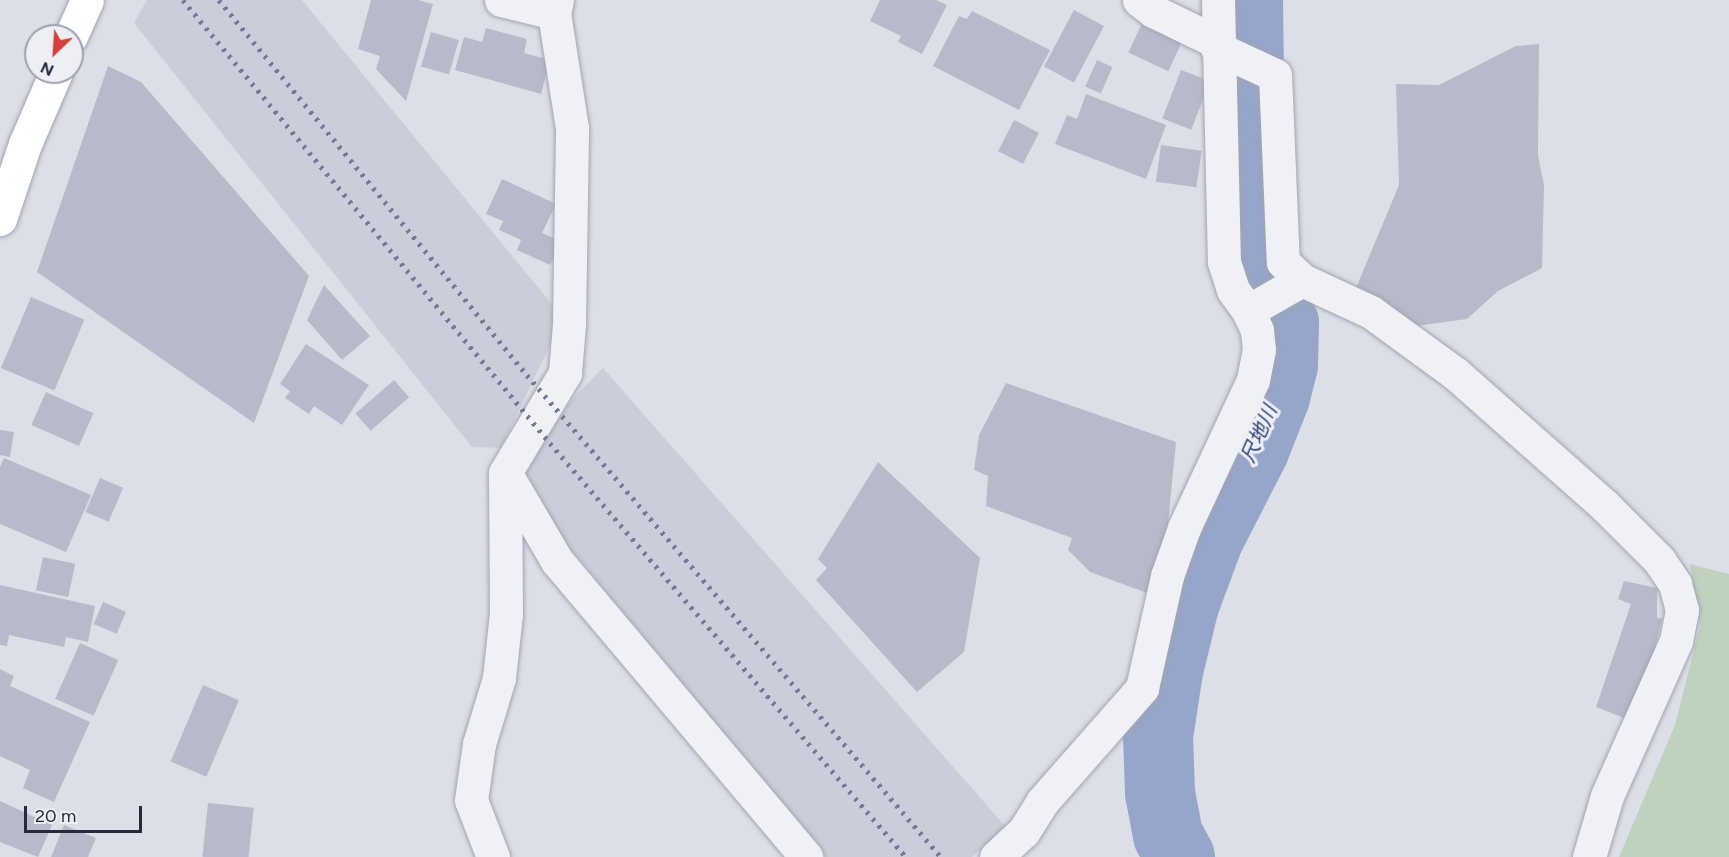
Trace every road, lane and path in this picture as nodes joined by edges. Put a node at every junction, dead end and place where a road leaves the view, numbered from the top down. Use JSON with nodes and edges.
{"nodes":[{"id":1,"x":87,"y":0,"type":"edge"},
{"id":2,"x":501,"y":0,"type":"edge"},
{"id":3,"x":1139,"y":0,"type":"edge"},
{"id":4,"x":1218,"y":0,"type":"edge"},
{"id":5,"x":556,"y":7,"type":"edge"},
{"id":6,"x":76,"y":24,"type":"edge"},
{"id":7,"x":1221,"y":48,"type":"junction"},
{"id":8,"x":51,"y":84,"type":"edge"},
{"id":9,"x":0,"y":219,"type":"edge"},
{"id":10,"x":1295,"y":284,"type":"junction"},
{"id":11,"x":1250,"y":310,"type":"junction"},
{"id":12,"x":505,"y":473,"type":"junction"},
{"id":13,"x":493,"y":857,"type":"edge"},
{"id":14,"x":806,"y":857,"type":"edge"},
{"id":15,"x":996,"y":857,"type":"edge"},
{"id":16,"x":1589,"y":857,"type":"edge"}],
"edges":[{"from":1,"to":6,"type":"main road"},
{"from":2,"to":5,"type":"street"},
{"from":3,"to":7,"type":"street"},
{"from":4,"to":7,"type":"street"},
{"from":5,"to":12,"type":"street"},
{"from":7,"to":10,"type":"street"},
{"from":7,"to":11,"type":"street"},
{"from":8,"to":9,"type":"main road"},
{"from":10,"to":11,"type":"street"},
{"from":10,"to":16,"type":"street"},
{"from":11,"to":15,"type":"street"},
{"from":12,"to":13,"type":"street"},
{"from":12,"to":14,"type":"street"}]}
